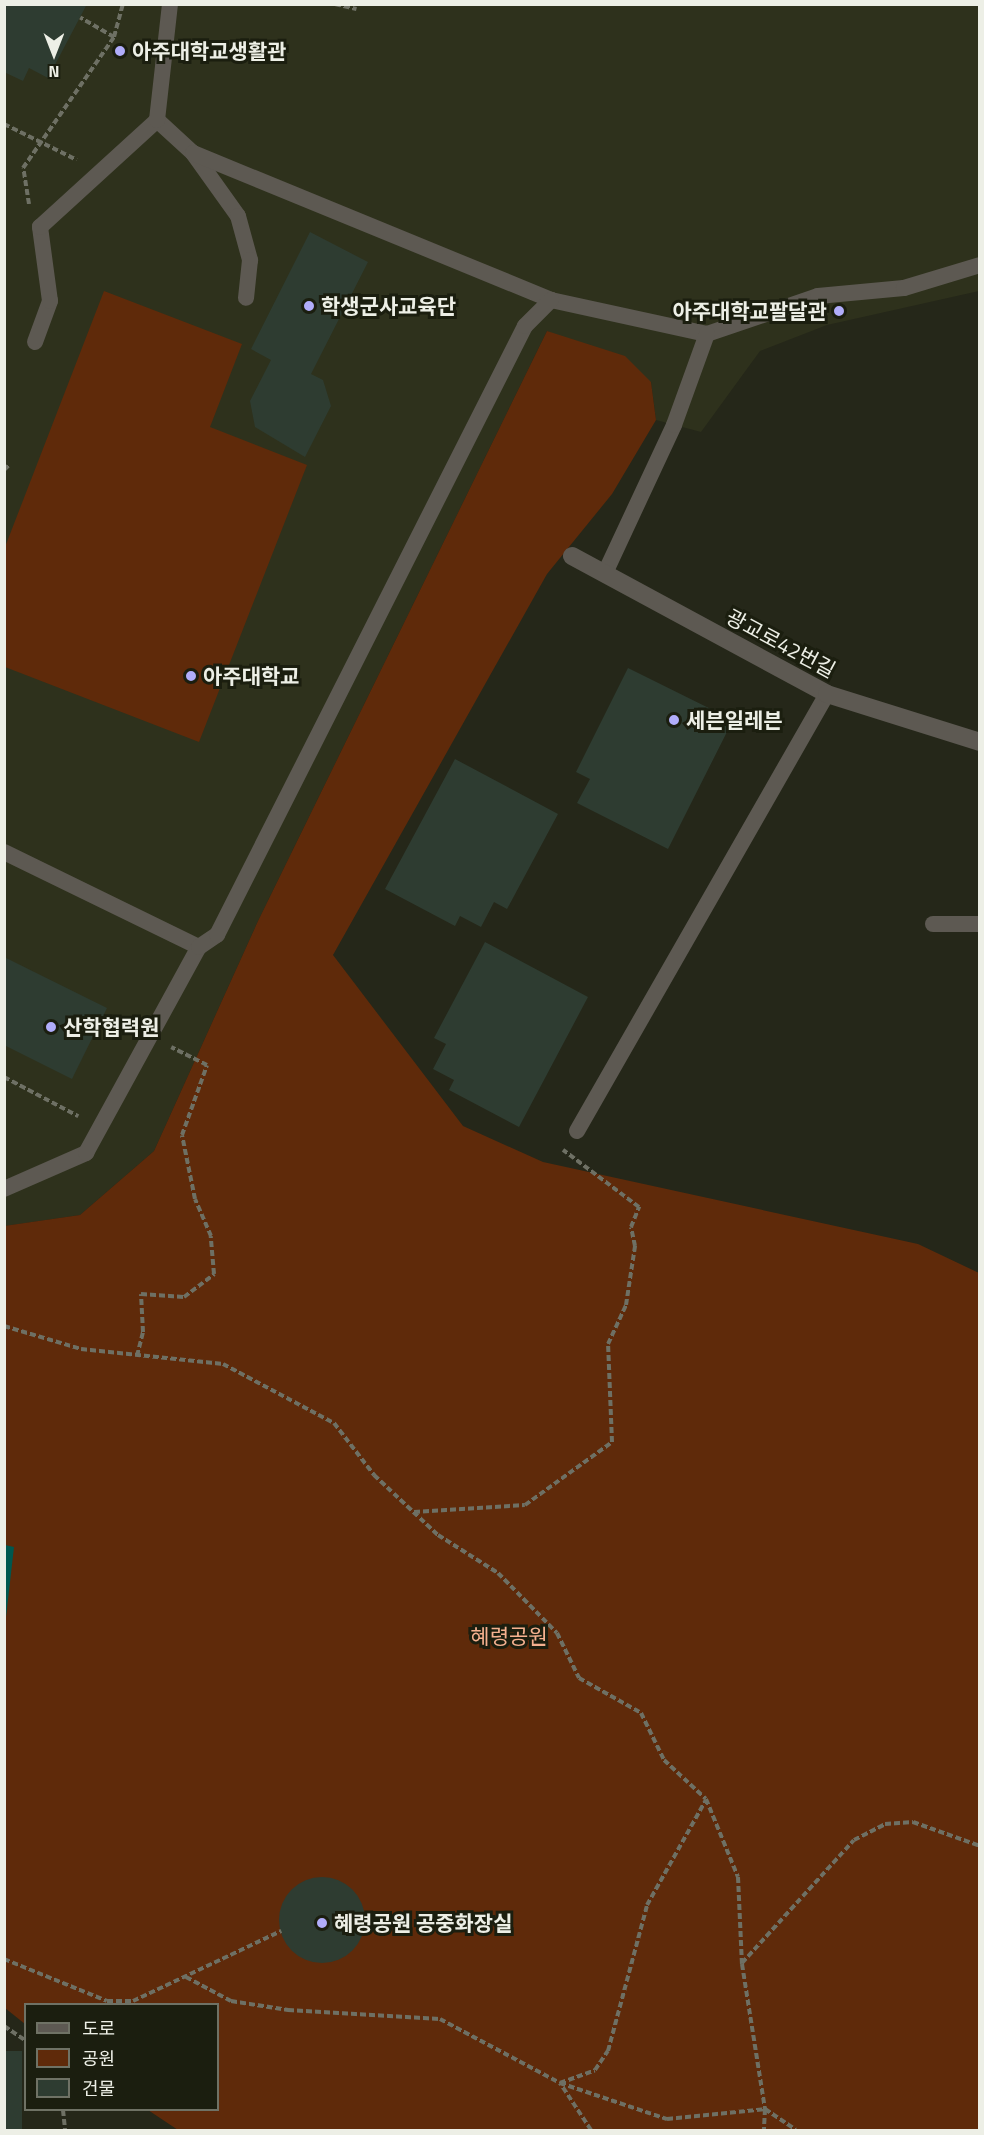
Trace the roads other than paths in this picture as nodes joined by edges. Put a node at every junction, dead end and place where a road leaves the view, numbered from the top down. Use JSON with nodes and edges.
{"nodes":[{"id":1,"x":170,"y":4,"type":"edge"},
{"id":2,"x":157,"y":120,"type":"junction"},
{"id":3,"x":193,"y":153,"type":"junction"},
{"id":4,"x":980,"y":266,"type":"edge"},
{"id":5,"x":246,"y":297,"type":"dead end"},
{"id":6,"x":551,"y":300,"type":"junction"},
{"id":7,"x":707,"y":334,"type":"junction"},
{"id":8,"x":35,"y":342,"type":"dead end"},
{"id":9,"x":572,"y":556,"type":"dead end"},
{"id":10,"x":605,"y":573,"type":"junction"},
{"id":11,"x":827,"y":694,"type":"junction"},
{"id":12,"x":980,"y":742,"type":"edge"},
{"id":13,"x":4,"y":852,"type":"edge"},
{"id":14,"x":933,"y":924,"type":"dead end"},
{"id":15,"x":980,"y":924,"type":"edge"},
{"id":16,"x":199,"y":947,"type":"junction"},
{"id":17,"x":577,"y":1131,"type":"road end"},
{"id":18,"x":4,"y":1189,"type":"edge"}],
"edges":[{"from":1,"to":2,"type":"lane"},
{"from":2,"to":3,"type":"lane"},
{"from":2,"to":8,"type":"lane"},
{"from":3,"to":5,"type":"lane"},
{"from":3,"to":6,"type":"lane"},
{"from":4,"to":7,"type":"lane"},
{"from":6,"to":7,"type":"lane"},
{"from":6,"to":16,"type":"lane"},
{"from":7,"to":10,"type":"lane"},
{"from":9,"to":10,"type":"street","name":"광교로42번길"},
{"from":10,"to":11,"type":"street","name":"광교로42번길"},
{"from":11,"to":12,"type":"street","name":"광교로42번길"},
{"from":11,"to":17,"type":"lane"},
{"from":13,"to":16,"type":"lane"},
{"from":14,"to":15,"type":"lane"},
{"from":16,"to":18,"type":"lane"}]}
